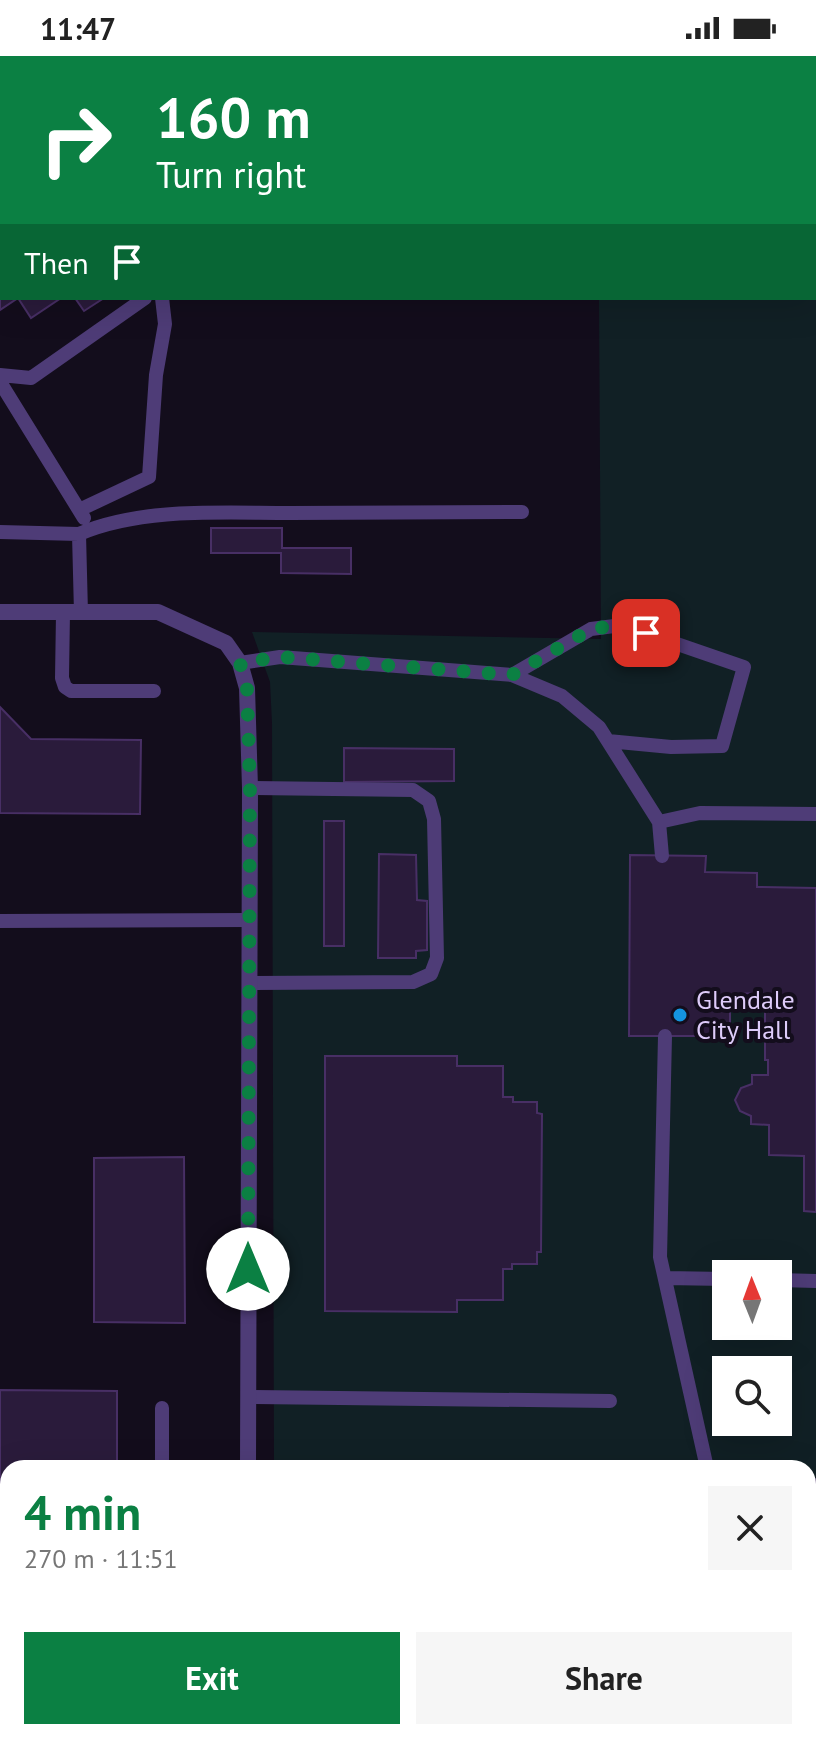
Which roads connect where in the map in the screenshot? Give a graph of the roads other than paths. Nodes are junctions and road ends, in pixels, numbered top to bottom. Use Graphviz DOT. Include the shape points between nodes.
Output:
graph roads {
  1 [pos="142,300"];
  2 [pos="162,300"];
  3 [pos="0,375"];
  4 [pos="0,382"];
  5 [pos="79,510"];
  6 [pos="522,512"];
  7 [pos="0,532"];
  8 [pos="85,532"];
  9 [pos="0,612"];
  10 [pos="63,613"];
  11 [pos="81,613"];
  12 [pos="240,663"];
  13 [pos="512,675"];
  14 [pos="154,691"];
  15 [pos="608,741"];
  16 [pos="250,788"];
  17 [pos="816,814"];
  18 [pos="659,822"];
  19 [pos="662,856"];
  20 [pos="249,920"];
  21 [pos="0,921"];
  22 [pos="249,983"];
  23 [pos="665,1036"];
  24 [pos="665,1278"];
  25 [pos="712,1279"];
  26 [pos="792,1280"];
  27 [pos="816,1281"];
  28 [pos="248,1397"];
  29 [pos="610,1401"];
  30 [pos="162,1408"];
  31 [pos="162,1460"];
  32 [pos="248,1460"];
  33 [pos="705,1460"];
  1 -- 3 [label="lane" via="31,378"];
  2 -- 5 [label="lane" via="165,324 149,477"];
  4 -- 5 [label="lane"];
  5 -- 8 [label="lane"];
  6 -- 8 [label="lane" via="142,516"];
  7 -- 8 [label="lane"];
  8 -- 11 [label="lane"];
  9 -- 10 [label="street"];
  10 -- 11 [label="street"];
  10 -- 14 [label="lane" via="65,687"];
  11 -- 12 [label="street" via="158,612 226,643"];
  12 -- 13 [label="lane" via="280,657"];
  12 -- 16 [label="street" via="247,688"];
  13 -- 15 [label="lane" via="562,696"];
  13 -- 15 [label="lane" via="591,629 622,625 744,667 722,746"];
  15 -- 18 [label="lane"];
  16 -- 20 [label="street"];
  16 -- 22 [label="lane" via="413,790 429,801 434,819 437,958 431,974 413,982"];
  17 -- 18 [label="lane" via="700,813"];
  18 -- 19 [label="lane"];
  20 -- 21 [label="lane"];
  20 -- 22 [label="street"];
  22 -- 28 [label="street"];
  23 -- 24 [label="lane" via="660,1257"];
  24 -- 25 [label="lane"];
  24 -- 33 [label="lane"];
  26 -- 27 [label="lane"];
  28 -- 29 [label="lane"];
  28 -- 32 [label="street"];
  30 -- 31 [label="lane"];
}
